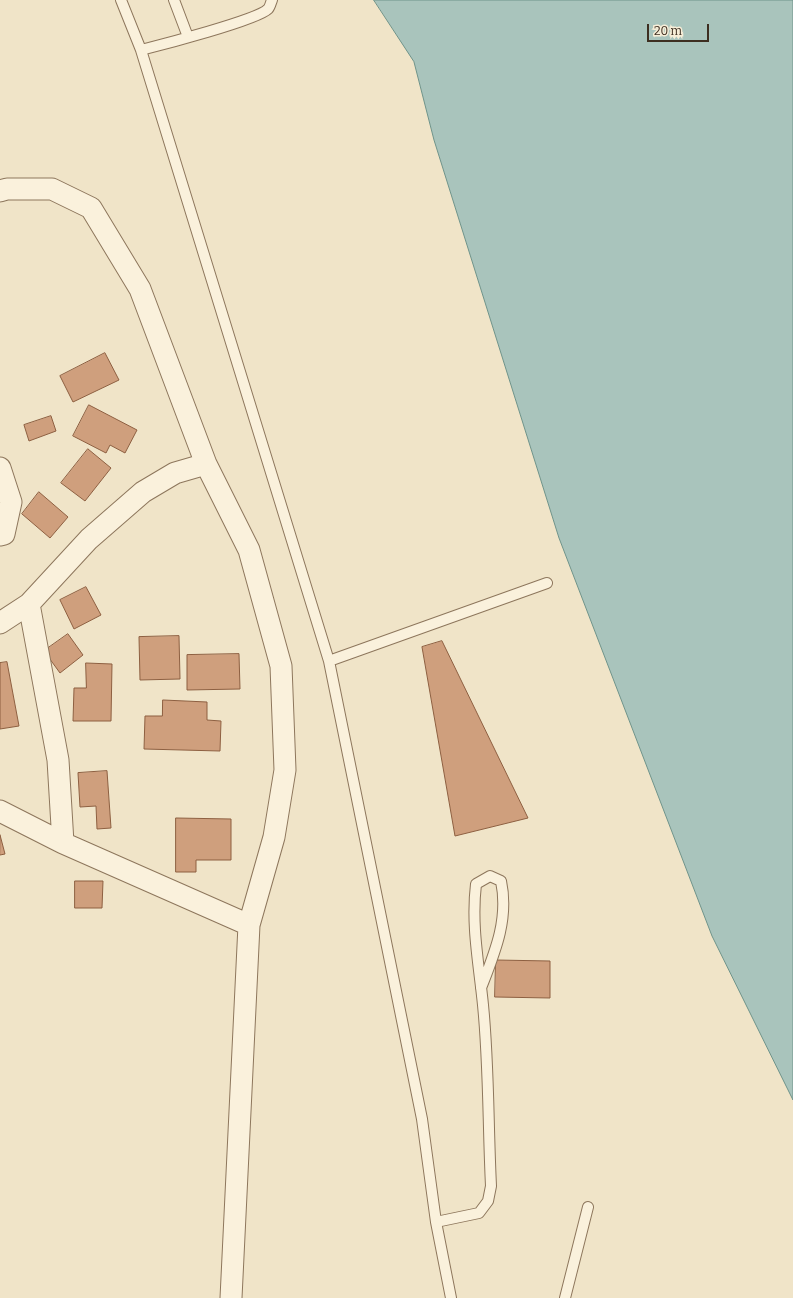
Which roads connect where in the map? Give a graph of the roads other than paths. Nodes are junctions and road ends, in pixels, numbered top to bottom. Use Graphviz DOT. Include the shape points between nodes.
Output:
graph roads {
  1 [pos="121,0"];
  2 [pos="174,0"];
  3 [pos="272,0"];
  4 [pos="188,36"];
  5 [pos="141,50"];
  6 [pos="0,191"];
  7 [pos="206,464"];
  8 [pos="0,468"];
  9 [pos="0,535"];
  10 [pos="547,583"];
  11 [pos="29,604"];
  12 [pos="0,624"];
  13 [pos="329,661"];
  14 [pos="0,811"];
  15 [pos="63,843"];
  16 [pos="249,925"];
  17 [pos="481,988"];
  18 [pos="588,1207"];
  19 [pos="436,1222"];
  20 [pos="231,1298"];
  21 [pos="450,1298"];
  22 [pos="565,1298"];
  1 -- 5 [label="lane"];
  2 -- 4 [label="lane"];
  3 -- 4 [label="lane" via="268,8 254,17"];
  4 -- 5 [label="lane"];
  5 -- 13 [label="lane"];
  6 -- 7 [label="street" via="52,190 91,208 140,289"];
  7 -- 11 [label="street" via="175,473 143,492 89,539"];
  7 -- 16 [label="street" via="249,550 281,666 285,770 274,837"];
  8 -- 9 [label="street" via="11,502 4,534"];
  10 -- 13 [label="lane"];
  11 -- 12 [label="street"];
  11 -- 15 [label="street" via="58,760"];
  13 -- 19 [label="lane" via="422,1119"];
  14 -- 15 [label="street"];
  15 -- 16 [label="street"];
  16 -- 20 [label="street"];
  17 -- 17 [label="lane" via="473,910 476,884 490,876 501,880 504,897 499,943"];
  17 -- 19 [label="lane" via="491,1186 488,1201 479,1213"];
  18 -- 22 [label="lane"];
  19 -- 21 [label="lane"];
}
